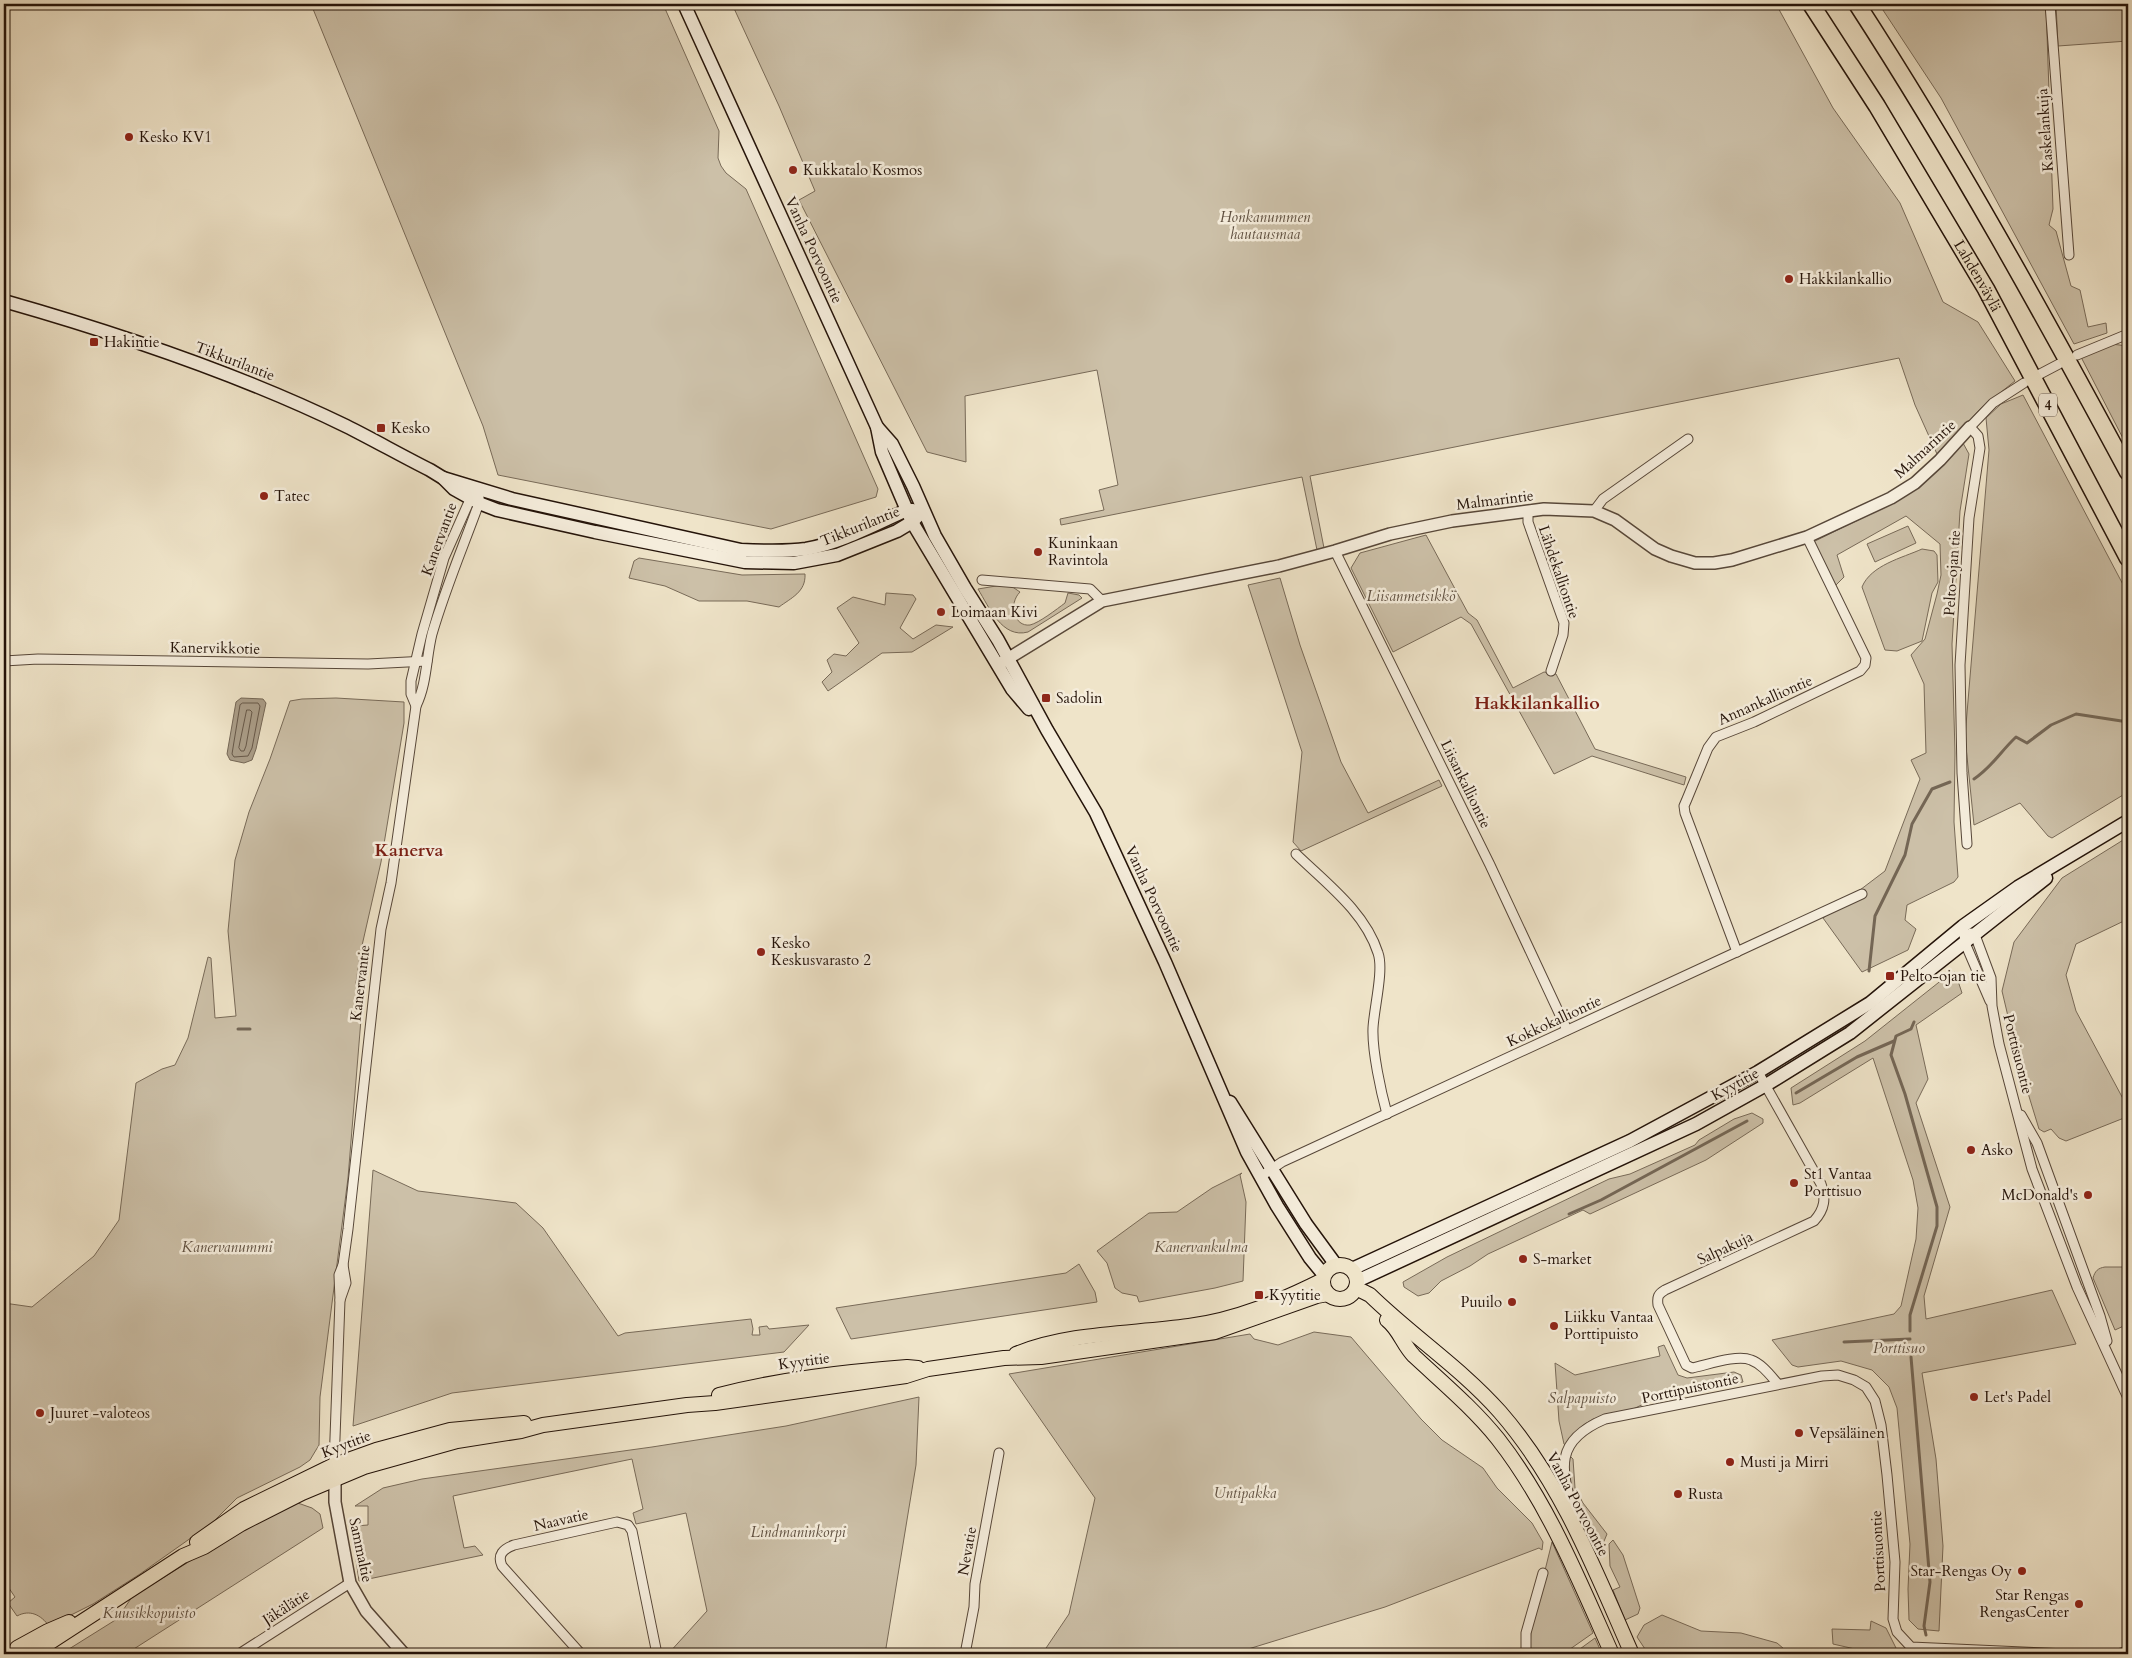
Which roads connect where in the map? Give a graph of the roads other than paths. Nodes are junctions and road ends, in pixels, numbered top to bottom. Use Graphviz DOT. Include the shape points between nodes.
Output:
graph roads {
  1 [pos="684,4"];
  2 [pos="1811,4"];
  3 [pos="1857,4"];
  4 [pos="2050,4"];
  5 [pos="2069,255"];
  6 [pos="4,301"];
  7 [pos="2128,334"];
  8 [pos="2077,355"];
  9 [pos="2059,364"];
  10 [pos="2040,374"];
  11 [pos="2024,383"];
  12 [pos="1970,427"];
  13 [pos="877,428"];
  14 [pos="1688,439"];
  15 [pos="2128,472"];
  16 [pos="476,496"];
  17 [pos="907,510"];
  18 [pos="923,511"];
  19 [pos="1528,511"];
  20 [pos="1594,511"];
  21 [pos="912,522"];
  22 [pos="1807,537"];
  23 [pos="1335,551"];
  24 [pos="2128,558"];
  25 [pos="982,580"];
  26 [pos="1102,601"];
  27 [pos="4,661"];
  28 [pos="415,661"];
  29 [pos="427,661"];
  30 [pos="1003,662"];
  31 [pos="1551,670"];
  32 [pos="416,706"];
  33 [pos="2128,821"];
  34 [pos="1967,844"];
  35 [pos="2086,845"];
  36 [pos="1296,854"];
  37 [pos="1862,894"];
  38 [pos="1963,926"];
  39 [pos="1970,939"];
  40 [pos="1737,952"];
  41 [pos="1567,1030"];
  42 [pos="1758,1072"];
  43 [pos="1766,1085"];
  44 [pos="1220,1088"];
  45 [pos="2017,1109"];
  46 [pos="1388,1114"];
  47 [pos="1271,1170"];
  48 [pos="1260,1177"];
  49 [pos="1336,1265"];
  50 [pos="1324,1277"];
  51 [pos="1354,1283"];
  52 [pos="1328,1294"];
  53 [pos="1004,1358"];
  54 [pos="2111,1360"];
  55 [pos="1778,1384"];
  56 [pos="2128,1398"];
  57 [pos="999,1453"];
  58 [pos="335,1472"];
  59 [pos="1583,1544"];
  60 [pos="1543,1572"];
  61 [pos="350,1583"];
  62 [pos="95,1611"];
  63 [pos="17,1648"];
  64 [pos="2128,1651"];
  65 [pos="32,1654"];
  66 [pos="238,1654"];
  67 [pos="404,1654"];
  68 [pos="580,1654"];
  69 [pos="657,1654"];
  70 [pos="965,1654"];
  71 [pos="1526,1654"];
  72 [pos="1612,1654"];
  73 [pos="1632,1654"];
  74 [pos="2068,1654"];
  75 [pos="2118,1654"];
  1 -- 13 [label="main road, Vanha Porvoontie"];
  2 -- 24 [label="highway, Lahdenväylä / 4" via="1878,106 1986,289"];
  3 -- 15 [label="highway" via="1910,84"];
  4 -- 5 [label="street, Kaskelankuja"];
  6 -- 16 [label="main road, Tikkurilantie" via="136,342 230,376 346,426 443,478 454,489"];
  7 -- 8 [label="street"];
  9 -- 10 [label="street"];
  11 -- 12 [label="street" via="1993,403"];
  12 -- 22 [label="street, Malmarintie" via="1914,483 1877,505"];
  12 -- 34 [label="street, Pelto-ojan tie" via="1978,436 1980,448 1970,518 1960,665"];
  13 -- 17 [label="main road, Vanha Porvoontie" via="882,452"];
  13 -- 18 [label="main road, Vanha Porvoontie" via="892,444"];
  14 -- 20 [label="street" via="1603,499"];
  16 -- 17 [label="main road, Tikkurilantie" via="512,499 732,548 759,551 792,551 831,543"];
  16 -- 21 [label="main road, Tikkurilantie" via="510,513 726,559 770,564 794,564 837,555"];
  16 -- 28 [label="street, Kanervantie" via="444,558"];
  16 -- 29 [label="street, Kanervantie" via="445,591"];
  17 -- 18 [label="main road, Tikkurilantie"];
  17 -- 21 [label="main road, Vanha Porvoontie"];
  18 -- 21 [label="main road, Tikkurilantie"];
  18 -- 30 [label="main road, Vanha Porvoontie" via="998,640"];
  19 -- 20 [label="street, Malmarintie" via="1566,508"];
  19 -- 23 [label="street, Malmarintie" via="1426,525"];
  19 -- 31 [label="street, Lähdekalliontie" via="1528,522 1564,623"];
  20 -- 22 [label="street, Malmarintie" via="1615,520 1661,552 1695,563 1714,564 1732,560"];
  21 -- 30 [label="main road, Vanha Porvoontie"];
  22 -- 40 [label="street, Annankalliontie" via="1866,658 1865,665 1860,671 1716,737 1708,748 1684,806"];
  23 -- 26 [label="street, Malmarintie"];
  23 -- 41 [label="street, Liisankalliontie" via="1490,865"];
  25 -- 26 [label="street" via="1090,589"];
  26 -- 30 [label="street, Malmarintie"];
  27 -- 28 [label="street, Kanervikkotie" via="354,664"];
  28 -- 29 [label="street, Kanervikkotie"];
  28 -- 32 [label="street, Kanervantie" via="411,694"];
  29 -- 32 [label="street, Kanervantie"];
  30 -- 44 [label="main road, Vanha Porvoontie" via="1096,814"];
  32 -- 58 [label="street, Kanervantie" via="391,883 378,950 343,1265 346,1283 340,1300"];
  33 -- 35 [label="main road, Kyytitie"];
  35 -- 38 [label="main road, Kyytitie"];
  35 -- 39 [label="main road, Kyytitie"];
  36 -- 46 [label="street" via="1352,908 1379,955 1373,1029"];
  37 -- 40 [label="street, Kokkokalliontie"];
  38 -- 39 [label="street, Porttisuontie"];
  38 -- 42 [label="main road, Kyytitie" via="1870,1003"];
  39 -- 43 [label="main road, Kyytitie" via="1850,1032"];
  39 -- 45 [label="street, Porttisuontie" via="1991,978 1992,1006"];
  40 -- 41 [label="street, Kokkokalliontie"];
  41 -- 46 [label="street, Kokkokalliontie"];
  42 -- 43 [label="street, Salpakuja"];
  42 -- 51 [label="main road, Kyytitie"];
  43 -- 51 [label="main road, Kyytitie" via="1696,1124"];
  43 -- 55 [label="street, Salpakuja" via="1821,1184 1824,1201 1821,1212 1814,1221 1659,1293 1657,1298 1686,1365 1692,1368 1738,1358 1750,1359"];
  44 -- 47 [label="main road, Vanha Porvoontie"];
  44 -- 48 [label="main road, Vanha Porvoontie" via="1233,1125"];
  45 -- 54 [label="street, Porttisuontie" via="2045,1207"];
  45 -- 54 [label="street, Porttisuontie" via="2042,1155 2100,1316"];
  46 -- 47 [label="street, Kokkokalliontie"];
  47 -- 48 [label="street, Kokkokalliontie"];
  47 -- 49 [label="main road, Vanha Porvoontie"];
  48 -- 50 [label="main road, Vanha Porvoontie"];
  49 -- 50 [label="main road"];
  49 -- 51 [label="main road" via="1343,1265"];
  50 -- 52 [label="main road"];
  50 -- 53 [label="main road, Kyytitie" via="1264,1306 1215,1322 1067,1340"];
  51 -- 52 [label="main road" via="1341,1299"];
  51 -- 59 [label="main road, Vanha Porvoontie" via="1469,1380 1499,1411 1534,1456"];
  51 -- 72 [label="main road" via="1394,1325 1412,1354 1475,1412 1519,1469 1542,1504"];
  52 -- 53 [label="main road, Kyytitie" via="1215,1332 1042,1357"];
  53 -- 58 [label="main road, Kyytitie" via="928,1369 906,1376 715,1403 542,1424 521,1422 450,1430 408,1440"];
  54 -- 56 [label="street, Porttisuontie"];
  55 -- 59 [label="street, Porttipuistontie" via="1605,1419 1583,1430 1568,1449 1563,1464"];
  55 -- 74 [label="street, Porttisuontie" via="1838,1375 1854,1380 1871,1392 1881,1425 1887,1475 1895,1562 1893,1619 1904,1641 1911,1647"];
  57 -- 70 [label="street, Nevatie"];
  58 -- 61 [label="street, Sammaltie" via="335,1502"];
  58 -- 62 [label="main road, Kyytitie" via="244,1509 199,1540 183,1556"];
  59 -- 73 [label="main road, Vanha Porvoontie"];
  60 -- 71 [label="street" via="1526,1633"];
  61 -- 66 [label="street, Jäkälätie"];
  61 -- 67 [label="street, Sammaltie" via="366,1611"];
  62 -- 63 [label="main road, Kyytitie"];
  62 -- 65 [label="main road, Kyytitie"];
  64 -- 75 [label="street"];
  68 -- 69 [label="street, Naavatie" via="502,1566 501,1555 503,1550 514,1545 617,1522 628,1525 632,1532"];
}
